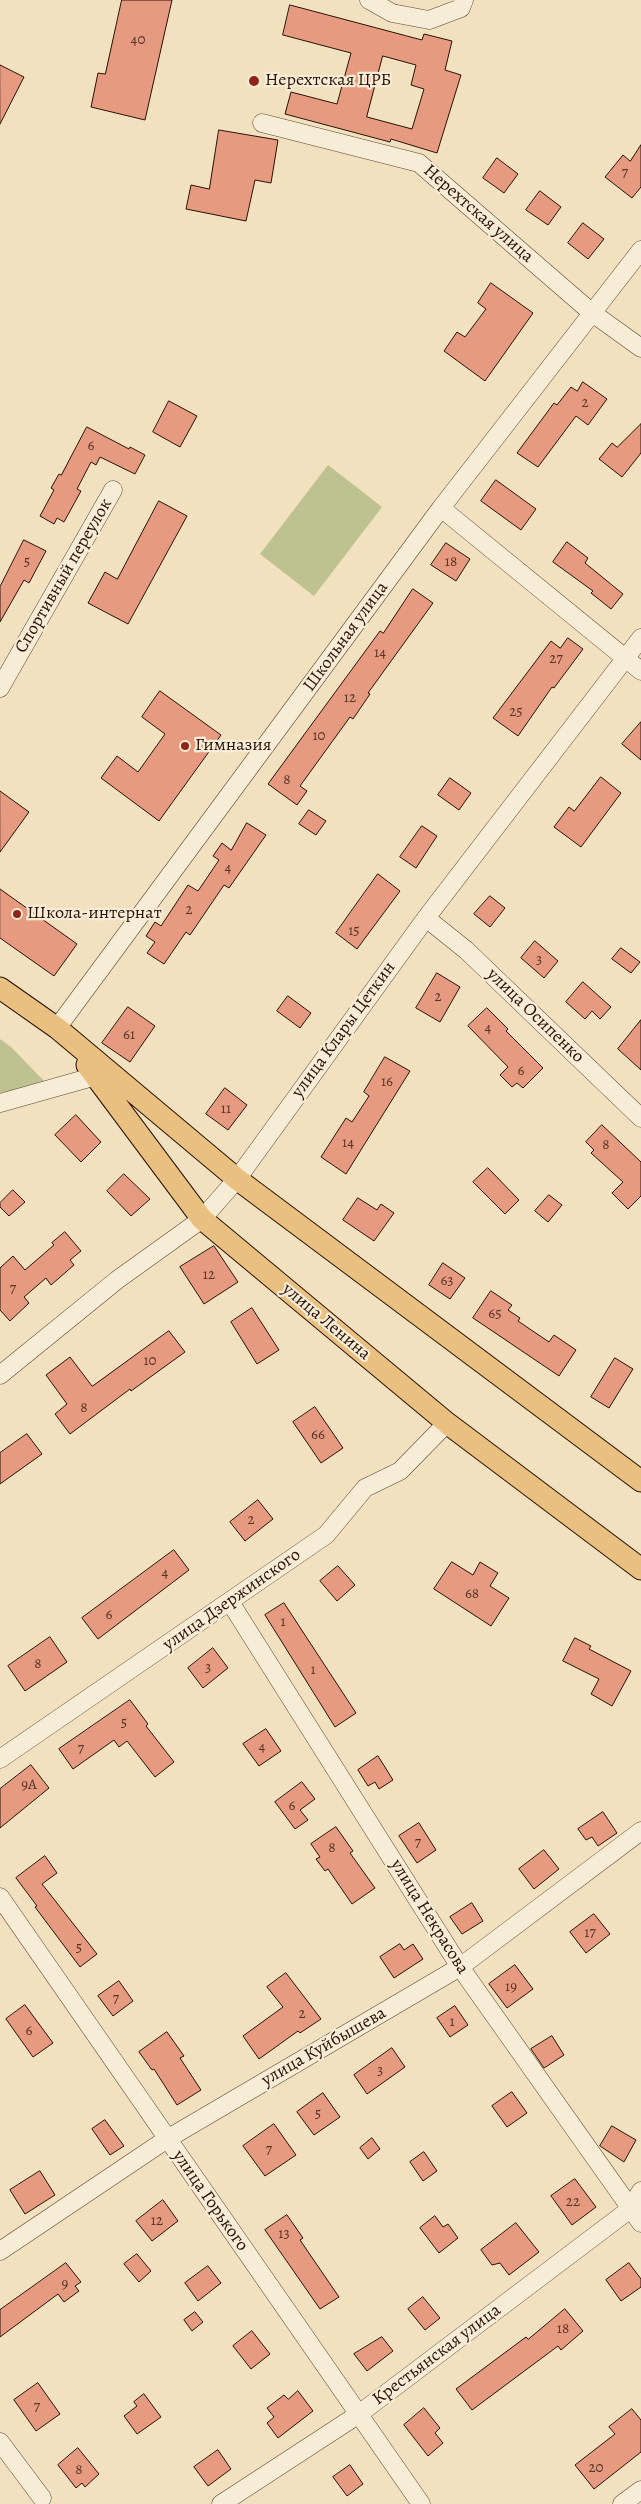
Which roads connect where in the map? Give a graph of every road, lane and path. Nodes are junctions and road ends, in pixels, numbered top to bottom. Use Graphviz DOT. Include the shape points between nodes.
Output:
graph roads {
  1 [pos="369,0"];
  2 [pos="464,0"];
  3 [pos="262,123"];
  4 [pos="641,250"];
  5 [pos="591,312"];
  6 [pos="641,348"];
  7 [pos="113,490"];
  8 [pos="441,508"];
  9 [pos="641,638"];
  10 [pos="626,656"];
  11 [pos="641,671"];
  12 [pos="0,688"];
  13 [pos="426,918"];
  14 [pos="0,988"];
  15 [pos="57,1028"];
  16 [pos="96,1076"];
  17 [pos="0,1104"];
  18 [pos="641,1118"];
  19 [pos="236,1179"];
  20 [pos="202,1219"];
  21 [pos="0,1375"];
  22 [pos="447,1423"];
  23 [pos="641,1481"];
  24 [pos="641,1569"];
  25 [pos="230,1602"];
  26 [pos="0,1759"];
  27 [pos="641,1831"];
  28 [pos="0,1897"];
  29 [pos="460,1967"];
  30 [pos="167,2139"];
  31 [pos="641,2191"];
  32 [pos="629,2210"];
  33 [pos="641,2223"];
  34 [pos="0,2251"];
  35 [pos="359,2414"];
  36 [pos="0,2442"];
  37 [pos="641,2490"];
  38 [pos="42,2498"];
  39 [pos="221,2504"];
  40 [pos="421,2504"];
  41 [pos="622,2504"];
  1 -- 2 [label="street" via="392,12 429,20 461,8"];
  3 -- 5 [label="street, Нерехтская улица" via="419,163"];
  4 -- 5 [label="street, Школьная улица"];
  5 -- 6 [label="street, Нерехтская улица"];
  5 -- 8 [label="street, Школьная улица"];
  7 -- 12 [label="street, Спортивный переулок"];
  8 -- 10 [label="street"];
  8 -- 15 [label="street, Школьная улица"];
  9 -- 10 [label="street, улица Клары Цеткин"];
  10 -- 11 [label="street"];
  10 -- 13 [label="street, улица Клары Цеткин"];
  13 -- 18 [label="street, улица Осипенко" via="466,950"];
  13 -- 19 [label="street, улица Клары Цеткин"];
  14 -- 15 [label="main road, улица Ленина"];
  15 -- 16 [label="main road, улица Ленина"];
  15 -- 19 [label="main road, улица Ленина"];
  16 -- 17 [label="street"];
  16 -- 20 [label="main road, улица Ленина"];
  19 -- 20 [label="street, улица Клары Цеткин"];
  19 -- 23 [label="main road, улица Ленина"];
  20 -- 21 [label="street, улица Клары Цеткин" via="117,1280"];
  20 -- 22 [label="main road, улица Ленина"];
  22 -- 24 [label="main road, улица Ленина"];
  22 -- 25 [label="street, улица Дзержинского" via="400,1471 365,1488 326,1535"];
  25 -- 26 [label="street, улица Дзержинского"];
  25 -- 29 [label="street, улица Некрасова"];
  27 -- 29 [label="street, улица Куйбышева"];
  28 -- 30 [label="street, улица Горького"];
  29 -- 30 [label="street, улица Куйбышева"];
  29 -- 32 [label="street, улица Некрасова"];
  30 -- 34 [label="street, улица Куйбышева"];
  30 -- 35 [label="street, улица Горького"];
  31 -- 32 [label="street, Крестьянская улица"];
  32 -- 33 [label="street, улица Некрасова"];
  32 -- 35 [label="street, Крестьянская улица"];
  35 -- 39 [label="street, Крестьянская улица"];
  35 -- 40 [label="street, улица Горького"];
  36 -- 38 [label="street"];
  37 -- 41 [label="street"];
}
